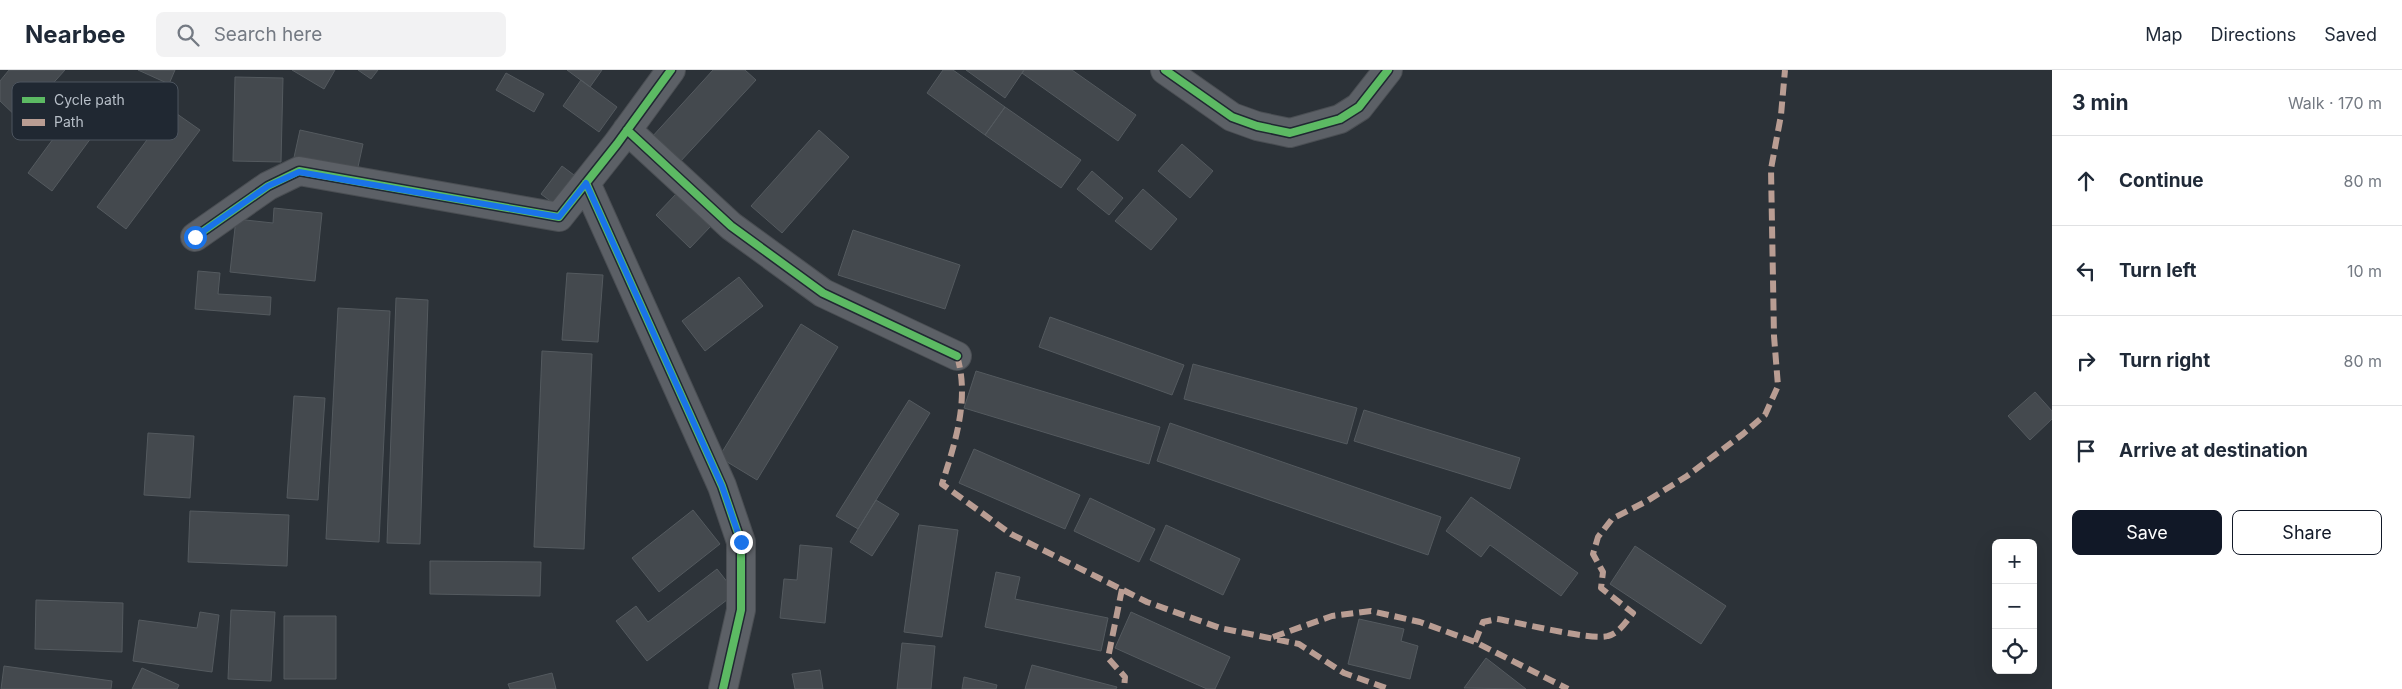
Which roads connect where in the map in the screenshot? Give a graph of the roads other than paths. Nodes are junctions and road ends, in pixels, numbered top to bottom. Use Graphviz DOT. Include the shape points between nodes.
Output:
graph roads {
  1 [pos="671,70"];
  2 [pos="1165,70"];
  3 [pos="1388,70"];
  4 [pos="627,130"];
  5 [pos="586,183"];
  6 [pos="195,237"];
  7 [pos="957,356"];
  8 [pos="723,689"];
  1 -- 4 [label="street"];
  2 -- 3 [label="street" via="1232,117 1290,134 1340,119 1359,107"];
  4 -- 5 [label="street"];
  4 -- 7 [label="street" via="731,226 822,293"];
  5 -- 6 [label="street" via="559,217 299,172 268,186"];
  5 -- 8 [label="street" via="722,486 741,542 741,610"];
}
